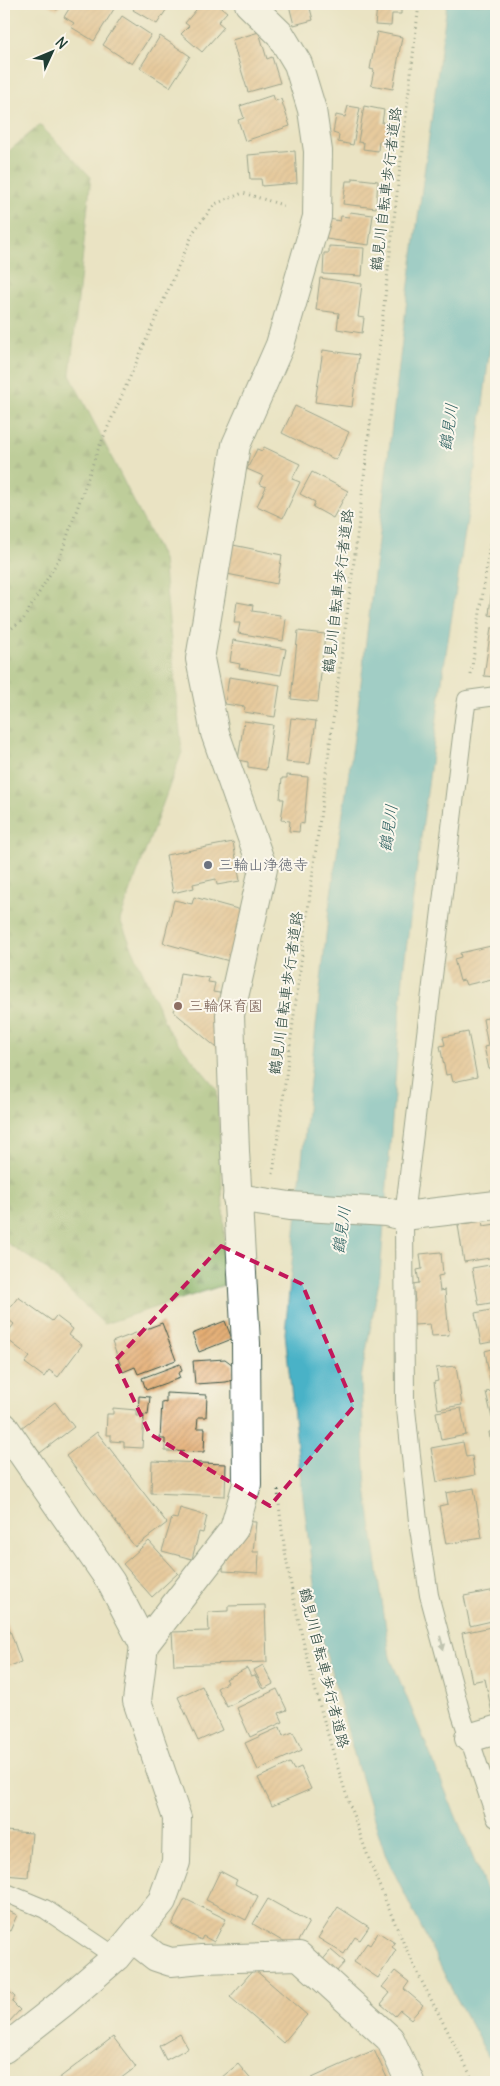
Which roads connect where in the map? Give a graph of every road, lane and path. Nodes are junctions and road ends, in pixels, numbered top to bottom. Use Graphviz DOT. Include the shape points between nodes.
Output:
graph roads {
  1 [pos="249,4"];
  2 [pos="419,4"];
  3 [pos="317,217"];
  4 [pos="496,504"];
  5 [pos="4,634"];
  6 [pos="471,677"];
  7 [pos="496,696"];
  8 [pos="272,1180"];
  9 [pos="237,1198"];
  10 [pos="496,1205"];
  11 [pos="395,1214"];
  12 [pos="4,1427"];
  13 [pos="278,1481"];
  14 [pos="144,1645"];
  15 [pos="496,1730"];
  16 [pos="469,1738"];
  17 [pos="496,1818"];
  18 [pos="4,1892"];
  19 [pos="124,1948"];
  20 [pos="4,2049"];
  21 [pos="410,2082"];
  22 [pos="474,2082"];
  1 -- 3 [label="street" via="280,34 298,64 312,110 318,151"];
  2 -- 8 [label="path, 鶴見川自転車歩行者道路" via="357,537"];
  3 -- 5 [label="path" via="243,193 215,204 194,232 98,452 60,558 23,620"];
  3 -- 9 [label="street" via="280,345 236,445 200,658 215,733 263,869 230,1015"];
  4 -- 6 [label="path"];
  7 -- 11 [label="lane" via="467,700"];
  9 -- 11 [label="street" via="290,1206"];
  9 -- 14 [label="street" via="246,1343 247,1484 234,1528"];
  10 -- 11 [label="street"];
  11 -- 16 [label="lane, one-way" via="404,1400 418,1521 429,1595"];
  12 -- 14 [label="street" via="111,1582"];
  13 -- 22 [label="path, 鶴見川自転車歩行者道路" via="280,1519 299,1625 341,1781 398,1931"];
  14 -- 19 [label="street" via="137,1701 177,1818 176,1862 162,1901"];
  15 -- 16 [label="street"];
  16 -- 17 [label="lane"];
  18 -- 19 [label="lane"];
  19 -- 20 [label="street" via="64,2002"];
  19 -- 21 [label="street" via="170,1962 299,1956 390,2039"];
}
